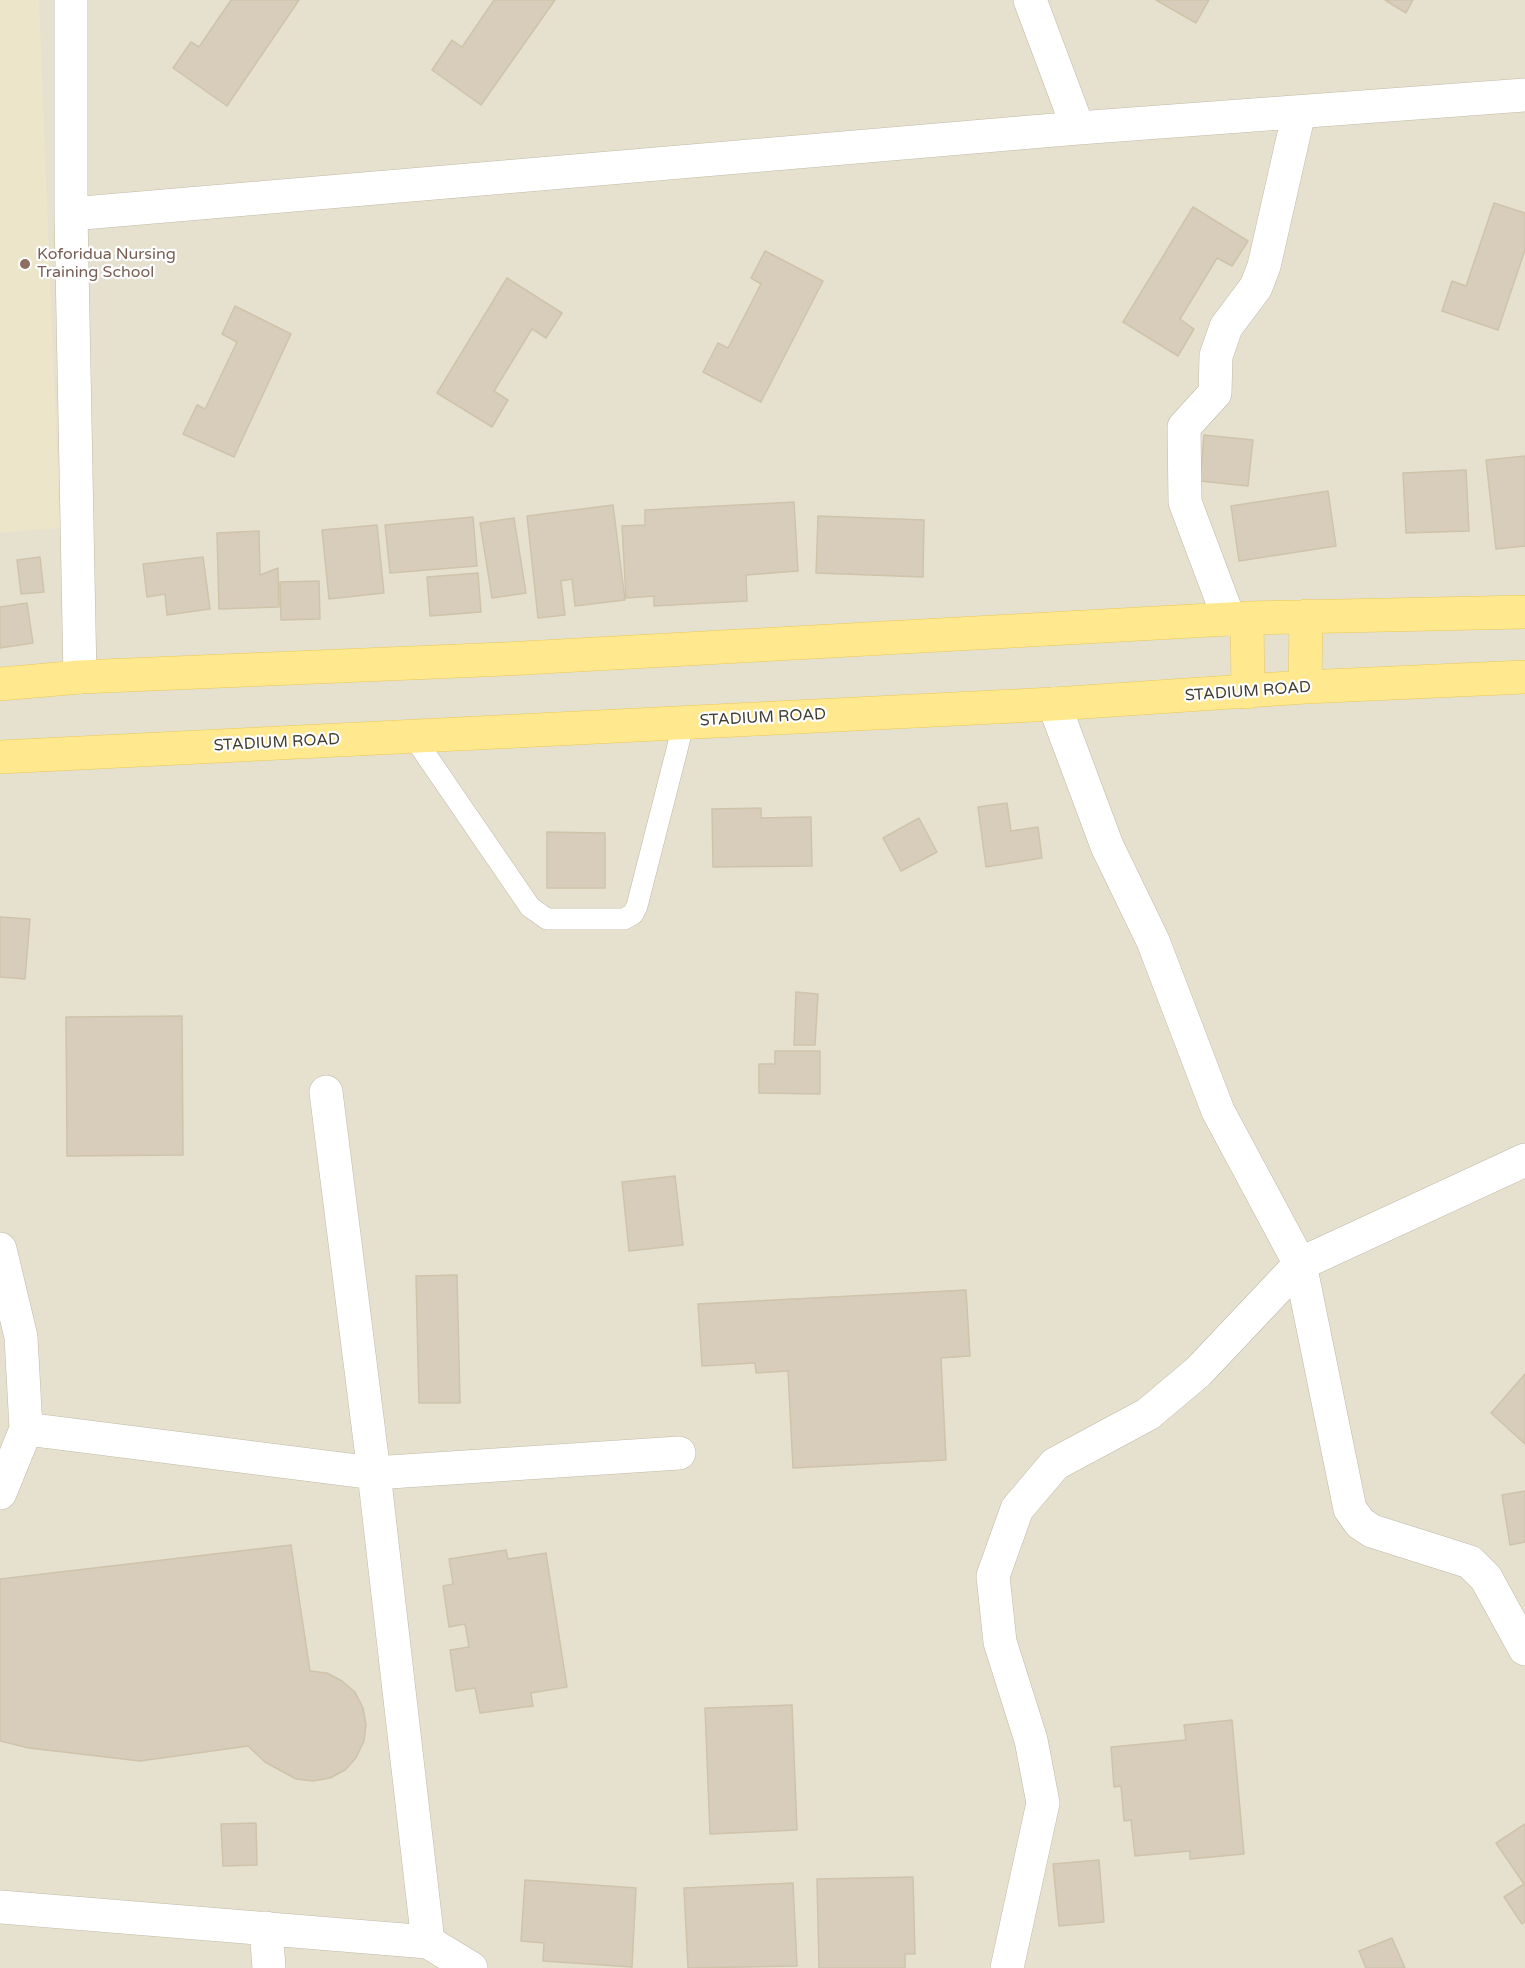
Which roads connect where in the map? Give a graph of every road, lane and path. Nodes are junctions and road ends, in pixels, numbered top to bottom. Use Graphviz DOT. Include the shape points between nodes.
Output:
graph roads {
  1 [pos="71,0"];
  2 [pos="1030,0"];
  3 [pos="1525,95"];
  4 [pos="1299,112"];
  5 [pos="1078,128"];
  6 [pos="71,214"];
  7 [pos="1525,612"];
  8 [pos="1306,616"];
  9 [pos="1238,618"];
  10 [pos="80,677"];
  11 [pos="1525,677"];
  12 [pos="0,684"];
  13 [pos="1305,687"];
  14 [pos="1248,692"];
  15 [pos="1054,704"];
  16 [pos="684,722"];
  17 [pos="413,736"];
  18 [pos="0,757"];
  19 [pos="326,1092"];
  20 [pos="1525,1160"];
  21 [pos="0,1249"];
  22 [pos="1300,1264"];
  23 [pos="26,1429"];
  24 [pos="679,1453"];
  25 [pos="374,1473"];
  26 [pos="0,1493"];
  27 [pos="1525,1649"];
  28 [pos="0,1907"];
  29 [pos="266,1928"];
  30 [pos="428,1942"];
  31 [pos="269,1968"];
  32 [pos="471,1968"];
  33 [pos="1007,1968"];
  1 -- 6 [label="street"];
  2 -- 5 [label="street"];
  3 -- 4 [label="street"];
  4 -- 5 [label="street"];
  4 -- 9 [label="street" via="1257,287 1226,327 1216,356 1215,393 1184,427 1185,502"];
  5 -- 6 [label="street"];
  6 -- 10 [label="street"];
  7 -- 8 [label="main road"];
  8 -- 9 [label="main road"];
  8 -- 13 [label="main road"];
  9 -- 10 [label="main road" via="505,659"];
  9 -- 14 [label="main road"];
  10 -- 12 [label="main road"];
  11 -- 13 [label="main road, STADIUM ROAD"];
  13 -- 14 [label="main road, STADIUM ROAD"];
  14 -- 15 [label="main road, STADIUM ROAD"];
  15 -- 16 [label="main road, STADIUM ROAD"];
  15 -- 22 [label="street" via="1107,846 1153,941 1218,1111"];
  16 -- 17 [label="main road, STADIUM ROAD"];
  16 -- 17 [label="lane" via="637,906 624,919 547,919 530,907"];
  17 -- 18 [label="main road, STADIUM ROAD"];
  19 -- 25 [label="street"];
  20 -- 22 [label="street"];
  21 -- 23 [label="street" via="21,1337"];
  22 -- 27 [label="street" via="1350,1509 1359,1523 1372,1531 1470,1562 1486,1578"];
  22 -- 33 [label="street" via="1198,1372 1148,1414 1055,1464 1017,1509 993,1576 1000,1642 1030,1740 1043,1803"];
  23 -- 25 [label="street"];
  23 -- 26 [label="street"];
  24 -- 25 [label="street"];
  25 -- 30 [label="street"];
  28 -- 29 [label="street"];
  29 -- 30 [label="street"];
  29 -- 31 [label="street"];
  30 -- 32 [label="street"];
}
